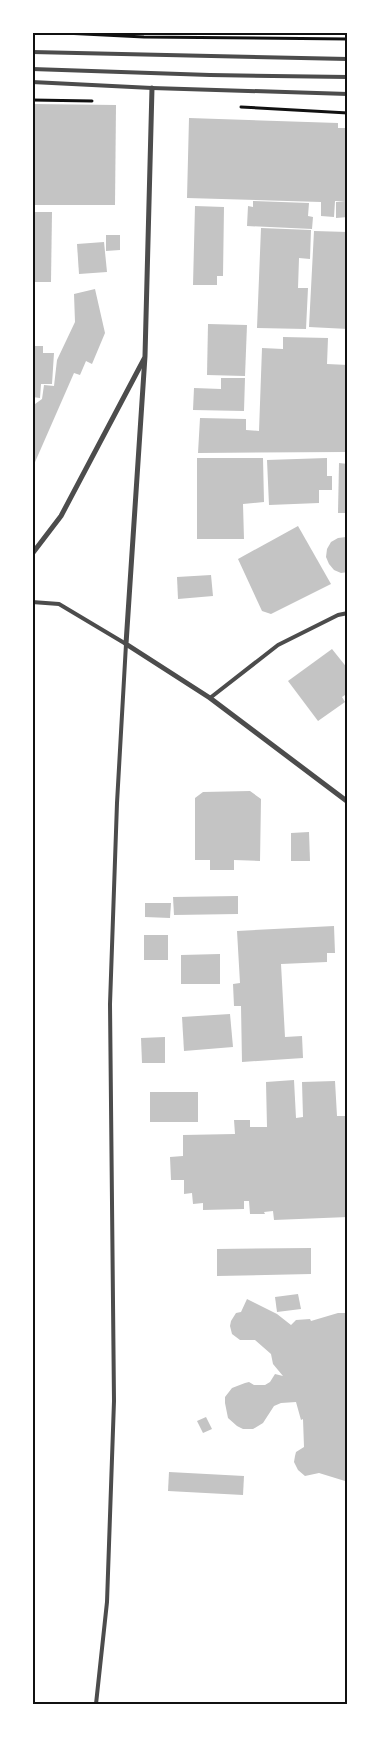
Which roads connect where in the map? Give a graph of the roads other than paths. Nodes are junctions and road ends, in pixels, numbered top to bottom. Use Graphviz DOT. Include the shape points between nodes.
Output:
graph roads {
  1 [pos="32,52"];
  2 [pos="348,59"];
  3 [pos="32,69"];
  4 [pos="348,77"];
  5 [pos="32,82"];
  6 [pos="152,88"];
  7 [pos="348,94"];
  8 [pos="145,356"];
  9 [pos="32,554"];
  10 [pos="32,602"];
  11 [pos="348,613"];
  12 [pos="126,644"];
  13 [pos="210,698"];
  14 [pos="348,802"];
  15 [pos="96,1704"];
  1 -- 2 [label="lane"];
  3 -- 4 [label="lane"];
  5 -- 6 [label="lane"];
  6 -- 7 [label="lane"];
  6 -- 8 [label="street"];
  8 -- 9 [label="street" via="61,516"];
  8 -- 12 [label="street"];
  10 -- 12 [label="lane" via="59,604"];
  11 -- 13 [label="lane" via="278,645"];
  12 -- 13 [label="street"];
  12 -- 15 [label="lane" via="110,1004 114,1401 107,1602"];
  13 -- 14 [label="street"];
}
